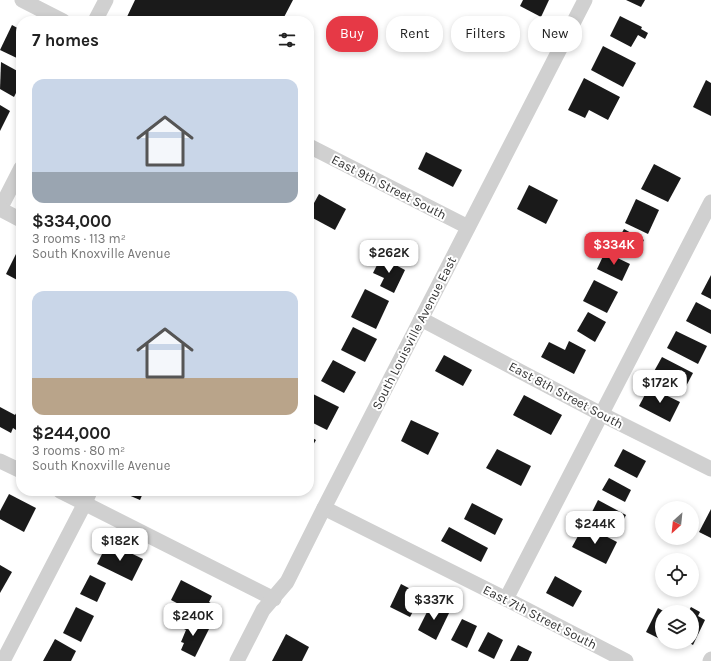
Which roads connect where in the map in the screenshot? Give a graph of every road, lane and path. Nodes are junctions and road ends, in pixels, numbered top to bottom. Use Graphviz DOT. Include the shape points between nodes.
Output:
graph roads {
  1 [pos="22,0"];
  2 [pos="106,0"];
  3 [pos="585,0"];
  4 [pos="53,16"];
  5 [pos="98,16"];
  6 [pos="314,149"];
  7 [pos="16,178"];
  8 [pos="711,202"];
  9 [pos="0,209"];
  10 [pos="16,217"];
  11 [pos="468,227"];
  12 [pos="421,319"];
  13 [pos="601,414"];
  14 [pos="0,461"];
  15 [pos="16,469"];
  16 [pos="711,469"];
  17 [pos="87,497"];
  18 [pos="324,508"];
  19 [pos="274,598"];
  20 [pos="506,599"];
  21 [pos="3,661"];
  22 [pos="237,661"];
  23 [pos="626,661"];
  1 -- 4 [label="street"];
  2 -- 5 [label="street"];
  3 -- 11 [label="street, South Louisville Avenue East"];
  6 -- 11 [label="street, East 9th Street South"];
  7 -- 9 [label="street"];
  8 -- 13 [label="street"];
  9 -- 10 [label="street"];
  11 -- 12 [label="street, South Louisville Avenue East"];
  12 -- 13 [label="street, East 8th Street South"];
  12 -- 18 [label="street, South Louisville Avenue East"];
  13 -- 16 [label="street, East 8th Street South"];
  13 -- 20 [label="street"];
  14 -- 15 [label="street"];
  17 -- 19 [label="street"];
  17 -- 21 [label="street"];
  18 -- 19 [label="street, South Louisville Avenue East" via="287,582"];
  18 -- 20 [label="street, East 7th Street South"];
  19 -- 22 [label="street, South Louisville Avenue East" via="263,610"];
  20 -- 23 [label="street, East 7th Street South"];
}
